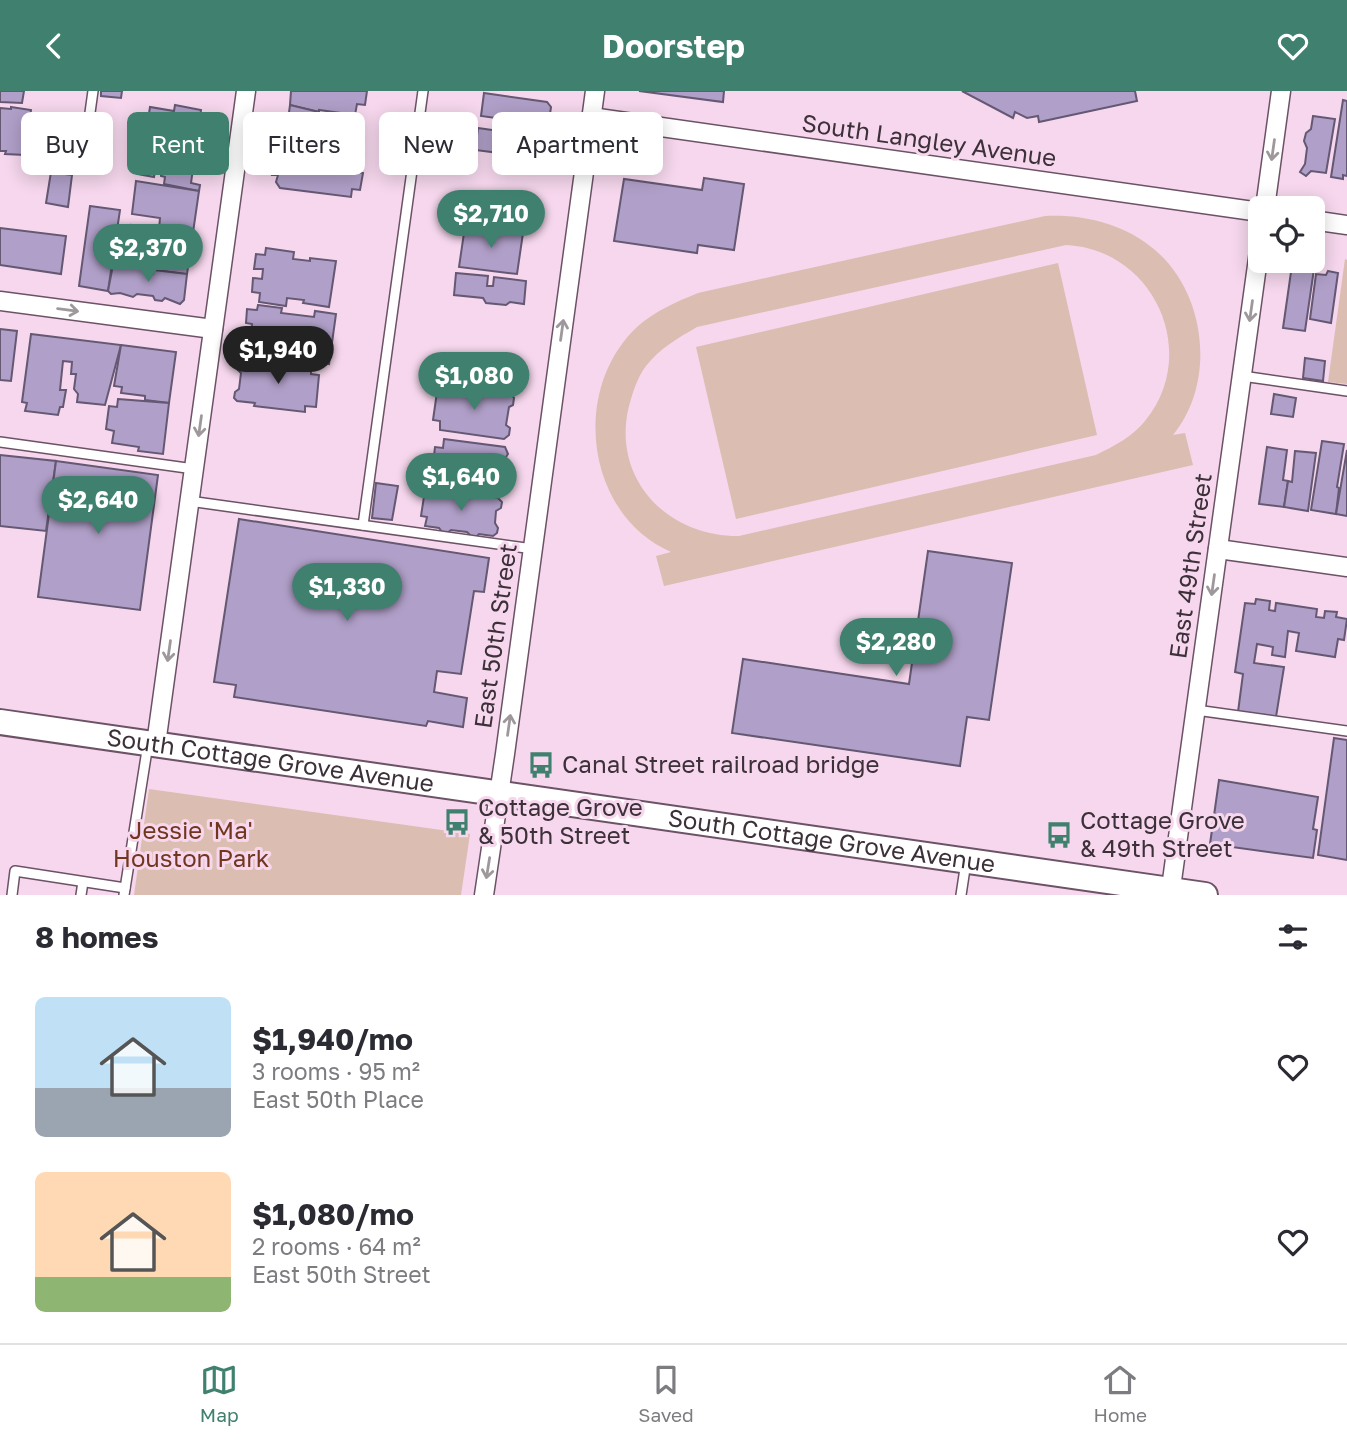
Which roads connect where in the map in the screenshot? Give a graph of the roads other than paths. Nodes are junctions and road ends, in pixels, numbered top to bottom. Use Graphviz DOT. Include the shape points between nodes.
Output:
graph roads {
  1 [pos="93,91"];
  2 [pos="246,91"];
  3 [pos="423,91"];
  4 [pos="595,91"];
  5 [pos="1281,91"];
  6 [pos="90,112"];
  7 [pos="592,112"];
  8 [pos="663,127"];
  9 [pos="583,175"];
  10 [pos="1267,196"];
  11 [pos="1248,210"];
  12 [pos="1325,222"];
  13 [pos="1347,225"];
  14 [pos="1256,273"];
  15 [pos="0,301"];
  16 [pos="213,329"];
  17 [pos="1242,376"];
  18 [pos="1347,391"];
  19 [pos="0,442"];
  20 [pos="194,469"];
  21 [pos="189,501"];
  22 [pos="363,525"];
  23 [pos="533,549"];
  24 [pos="1218,549"];
  25 [pos="1347,567"];
  26 [pos="1196,711"];
  27 [pos="0,722"];
  28 [pos="1347,731"];
  29 [pos="152,743"];
  30 [pos="500,793"];
  31 [pos="966,860"];
  32 [pos="83,881"];
  33 [pos="125,891"];
  34 [pos="1170,892"];
  35 [pos="12,895"];
  36 [pos="81,895"];
  37 [pos="484,895"];
  38 [pos="961,895"];
  39 [pos="1205,895"];
  1 -- 6 [label="lane"];
  2 -- 16 [label="street"];
  3 -- 22 [label="lane"];
  4 -- 7 [label="street, East 50th Street"];
  5 -- 10 [label="street, one-way"];
  8 -- 11 [label="street, South Langley Avenue"];
  23 -- 9 [label="street, East 50th Street, one-way"];
  12 -- 13 [label="street"];
  14 -- 17 [label="street, East 49th Street, one-way"];
  15 -- 16 [label="street, one-way"];
  16 -- 20 [label="street, one-way"];
  17 -- 18 [label="lane"];
  17 -- 24 [label="street, East 49th Street"];
  19 -- 20 [label="lane"];
  20 -- 21 [label="street"];
  21 -- 22 [label="lane"];
  21 -- 29 [label="street, one-way"];
  22 -- 23 [label="lane"];
  30 -- 23 [label="street, East 50th Street, one-way"];
  24 -- 25 [label="street"];
  24 -- 26 [label="street, East 49th Street, one-way"];
  26 -- 28 [label="lane"];
  26 -- 34 [label="street, East 49th Street"];
  27 -- 29 [label="main road, South Cottage Grove Avenue"];
  29 -- 30 [label="main road, South Cottage Grove Avenue"];
  29 -- 33 [label="lane"];
  30 -- 31 [label="main road, South Cottage Grove Avenue"];
  30 -- 37 [label="street, East 50th Street, one-way"];
  31 -- 34 [label="main road, South Cottage Grove Avenue"];
  31 -- 38 [label="lane"];
  32 -- 33 [label="lane"];
  32 -- 35 [label="lane" via="15,871"];
  32 -- 36 [label="lane"];
  34 -- 39 [label="main road, South Cottage Grove Avenue"];
}
